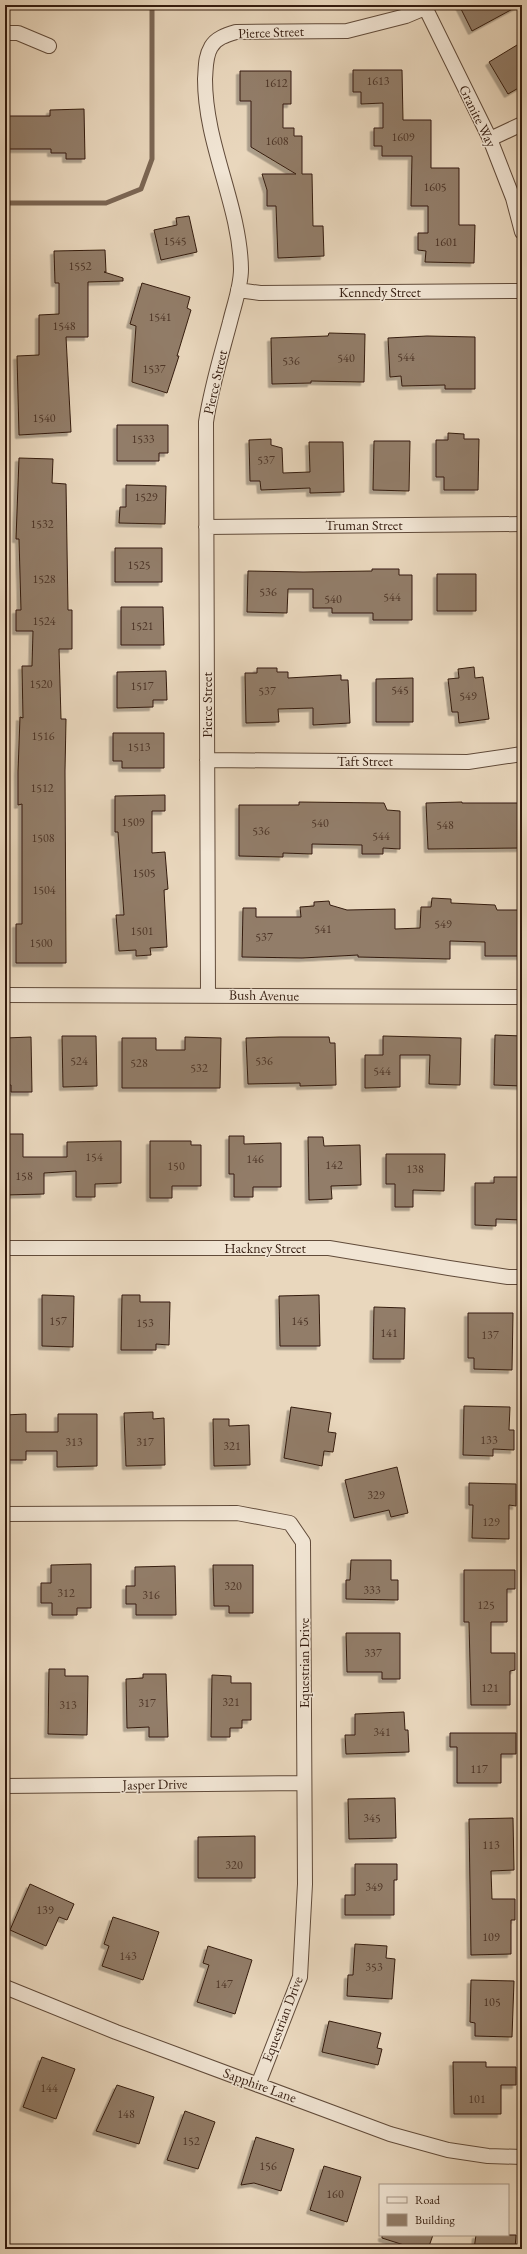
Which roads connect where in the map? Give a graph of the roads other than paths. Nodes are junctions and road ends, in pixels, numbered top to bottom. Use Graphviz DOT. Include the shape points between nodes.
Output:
graph roads {
  1 [pos="424,6"];
  2 [pos="5,33"];
  3 [pos="49,46"];
  4 [pos="522,124"];
  5 [pos="490,139"];
  6 [pos="522,232"];
  7 [pos="238,290"];
  8 [pos="522,291"];
  9 [pos="522,524"];
  10 [pos="206,527"];
  11 [pos="522,754"];
  12 [pos="207,760"];
  13 [pos="208,994"];
  14 [pos="5,995"];
  15 [pos="522,997"];
  16 [pos="5,1248"];
  17 [pos="522,1277"];
  18 [pos="5,1514"];
  19 [pos="304,1783"];
  20 [pos="5,1786"];
  21 [pos="5,1986"];
  22 [pos="258,2085"];
  23 [pos="522,2157"];
  1 -- 5 [label="street, Granite Way"];
  1 -- 7 [label="street, Pierce Street" via="406,16 347,31 236,32 221,37 211,45 206,58 205,91 209,122 240,245 241,270"];
  2 -- 3 [label="street" via="18,33"];
  4 -- 5 [label="street"];
  5 -- 6 [label="street, Granite Way" via="513,198"];
  7 -- 8 [label="street, Kennedy Street" via="260,293"];
  7 -- 10 [label="street, Pierce Street" via="211,392 206,422"];
  9 -- 10 [label="street, Truman Street"];
  10 -- 12 [label="street, Pierce Street"];
  11 -- 12 [label="street, Taft Street" via="468,762"];
  12 -- 13 [label="street, Pierce Street"];
  13 -- 14 [label="street, Bush Avenue"];
  13 -- 15 [label="street, Bush Avenue"];
  16 -- 17 [label="street, Hackney Street" via="329,1248 456,1270"];
  18 -- 19 [label="street, Equestrian Drive" via="237,1513 290,1523 303,1542"];
  19 -- 20 [label="street, Jasper Drive"];
  19 -- 22 [label="street, Equestrian Drive" via="305,1884 300,1977"];
  21 -- 22 [label="street, Sapphire Lane" via="116,2032"];
  22 -- 23 [label="street, Sapphire Lane" via="390,2134 448,2150 488,2156"];
}
